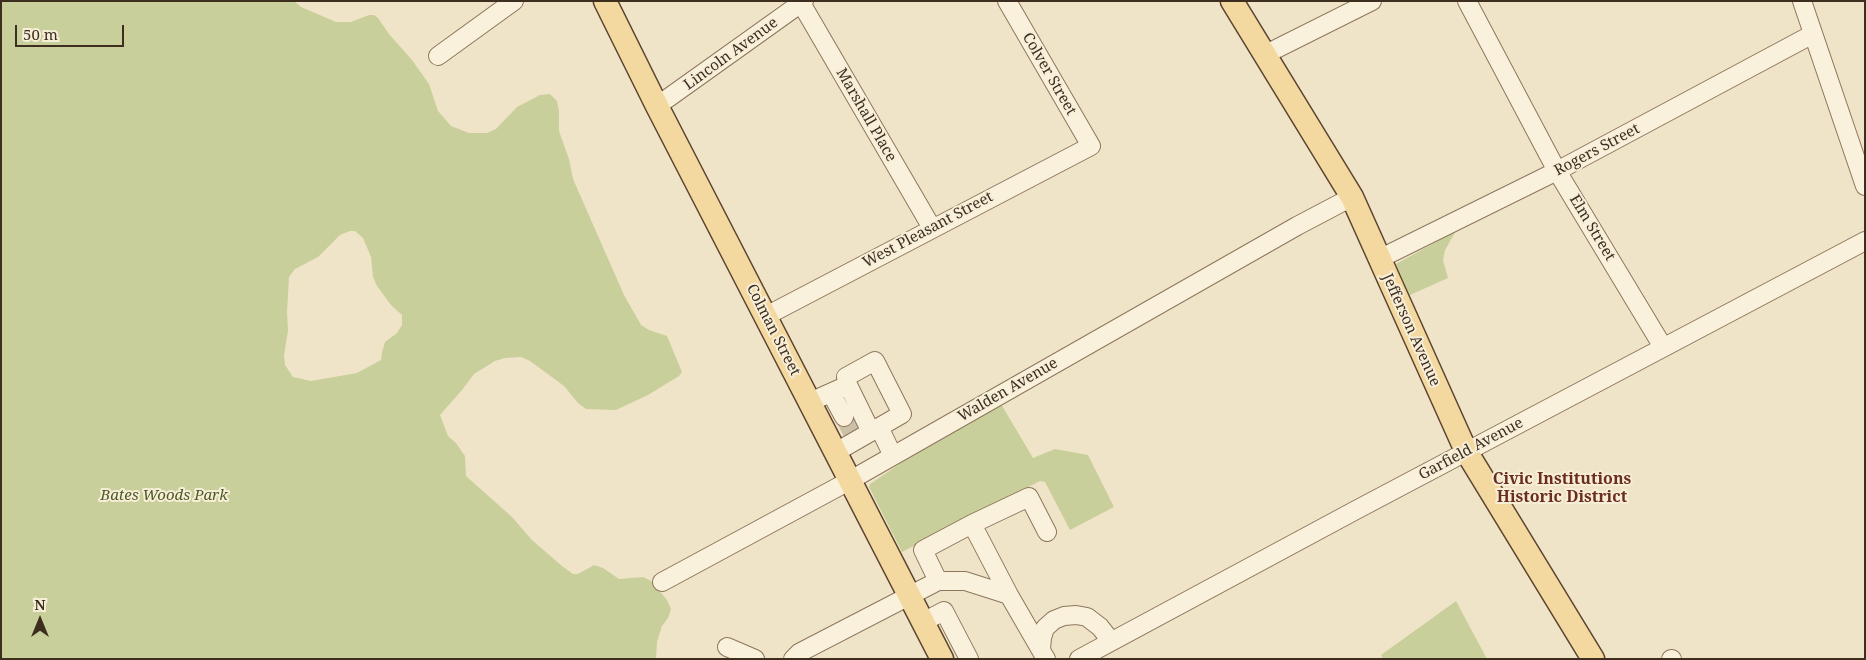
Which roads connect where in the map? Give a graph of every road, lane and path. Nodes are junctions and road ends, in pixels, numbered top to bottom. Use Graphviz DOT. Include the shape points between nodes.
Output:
graph roads {
  1 [pos="514,1"];
  2 [pos="605,1"];
  3 [pos="1007,1"];
  4 [pos="1232,1"];
  5 [pos="1372,1"];
  6 [pos="1467,1"];
  7 [pos="1802,1"];
  8 [pos="802,2"];
  9 [pos="1813,34"];
  10 [pos="1264,55"];
  11 [pos="438,56"];
  12 [pos="657,106"];
  13 [pos="1091,146"];
  14 [pos="1557,171"];
  15 [pos="1865,186"];
  16 [pos="1352,197"];
  17 [pos="932,228"];
  18 [pos="1865,241"];
  19 [pos="1379,259"];
  20 [pos="766,316"];
  21 [pos="1663,347"];
  22 [pos="848,385"];
  23 [pos="832,392"];
  24 [pos="810,402"];
  25 [pos="844,417"];
  26 [pos="875,429"];
  27 [pos="836,452"];
  28 [pos="1466,452"];
  29 [pos="893,456"];
  30 [pos="849,481"];
  31 [pos="972,524"];
  32 [pos="1047,532"];
  33 [pos="938,580"];
  34 [pos="662,582"];
  35 [pos="1009,595"];
  36 [pos="909,596"];
  37 [pos="923,622"];
  38 [pos="1111,641"];
  39 [pos="727,647"];
  40 [pos="1043,654"];
  41 [pos="755,659"];
  42 [pos="793,659"];
  43 [pos="942,659"];
  44 [pos="969,659"];
  45 [pos="1078,659"];
  46 [pos="1592,659"];
  1 -- 11 [label="street"];
  2 -- 12 [label="main road, Colman Street"];
  3 -- 13 [label="street, Colver Street"];
  4 -- 10 [label="main road, Jefferson Avenue"];
  5 -- 10 [label="street"];
  6 -- 14 [label="street, Elm Street"];
  7 -- 9 [label="street"];
  8 -- 12 [label="street, Lincoln Avenue"];
  8 -- 17 [label="street, Marshall Place"];
  9 -- 14 [label="street, Rogers Street"];
  9 -- 15 [label="street"];
  10 -- 16 [label="main road, Jefferson Avenue"];
  12 -- 20 [label="main road, Colman Street"];
  13 -- 17 [label="street, West Pleasant Street"];
  14 -- 19 [label="street, Rogers Street"];
  14 -- 21 [label="street, Elm Street"];
  16 -- 19 [label="main road, Jefferson Avenue"];
  16 -- 29 [label="street, Walden Avenue"];
  17 -- 20 [label="street, West Pleasant Street"];
  18 -- 21 [label="street, Garfield Avenue"];
  19 -- 28 [label="main road, Jefferson Avenue"];
  20 -- 24 [label="main road, Colman Street"];
  21 -- 28 [label="street, Garfield Avenue"];
  22 -- 23 [label="street"];
  22 -- 26 [label="street"];
  22 -- 26 [label="street" via="846,376 875,361 902,414"];
  23 -- 24 [label="street"];
  23 -- 25 [label="street"];
  24 -- 27 [label="main road, Colman Street"];
  26 -- 27 [label="street" via="854,438"];
  26 -- 29 [label="street"];
  27 -- 30 [label="main road, Colman Street"];
  28 -- 38 [label="street, Garfield Avenue"];
  28 -- 46 [label="main road, Jefferson Avenue"];
  29 -- 30 [label="street, Walden Avenue"];
  30 -- 34 [label="street, Walden Avenue"];
  30 -- 36 [label="main road, Colman Street"];
  31 -- 32 [label="street" via="1028,497"];
  31 -- 33 [label="street" via="923,550"];
  31 -- 35 [label="street"];
  33 -- 35 [label="street" via="964,581"];
  33 -- 36 [label="street"];
  35 -- 40 [label="street"];
  36 -- 37 [label="main road, Colman Street"];
  36 -- 42 [label="street"];
  37 -- 43 [label="main road, Colman Street"];
  37 -- 44 [label="street" via="944,611"];
  38 -- 40 [label="street" via="1087,617 1064,616 1045,628"];
  38 -- 45 [label="street, Garfield Avenue"];
  39 -- 41 [label="street"];
}
